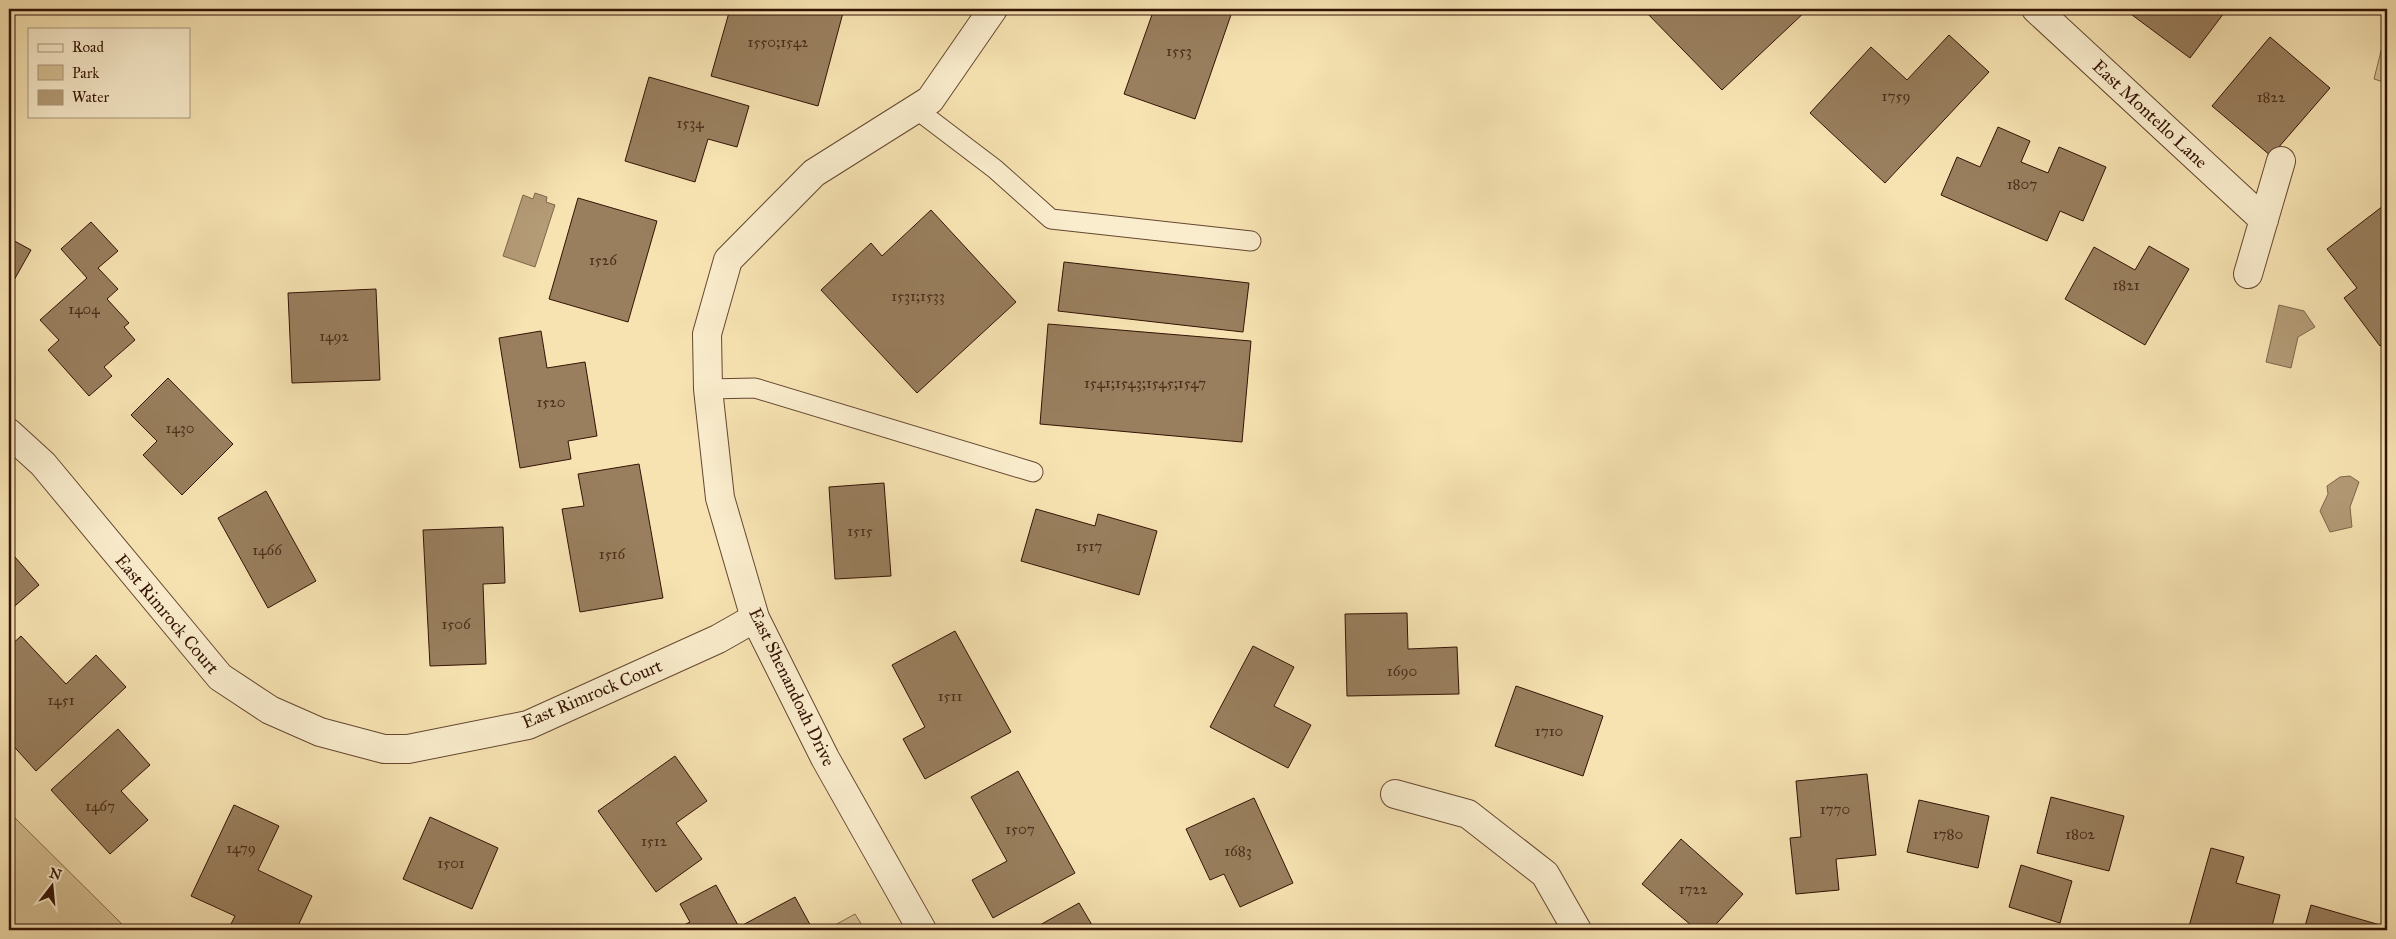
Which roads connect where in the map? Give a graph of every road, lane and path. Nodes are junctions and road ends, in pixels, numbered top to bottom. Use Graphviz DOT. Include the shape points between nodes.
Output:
graph roads {
  1 [pos="993,9"];
  2 [pos="2036,9"];
  3 [pos="916,109"];
  4 [pos="2281,161"];
  5 [pos="2264,220"];
  6 [pos="1251,241"];
  7 [pos="2248,274"];
  8 [pos="708,389"];
  9 [pos="9,433"];
  10 [pos="1033,472"];
  11 [pos="755,618"];
  12 [pos="1395,794"];
  13 [pos="922,930"];
  14 [pos="1577,930"];
  1 -- 3 [label="street, East Shenandoah Drive" via="930,100"];
  2 -- 5 [label="street, East Montello Lane"];
  3 -- 6 [label="lane" via="996,169 1051,219"];
  3 -- 8 [label="street, East Shenandoah Drive" via="814,172 728,260 707,334"];
  4 -- 5 [label="street"];
  5 -- 7 [label="street"];
  8 -- 10 [label="lane" via="755,388"];
  8 -- 11 [label="street, East Shenandoah Drive" via="720,498"];
  9 -- 11 [label="street, East Rimrock Court" via="43,464 220,678 270,710 320,732 384,749 408,749 528,725 718,639"];
  11 -- 13 [label="street, East Shenandoah Drive" via="825,758"];
  12 -- 14 [label="street" via="1468,814 1545,874"];
}
